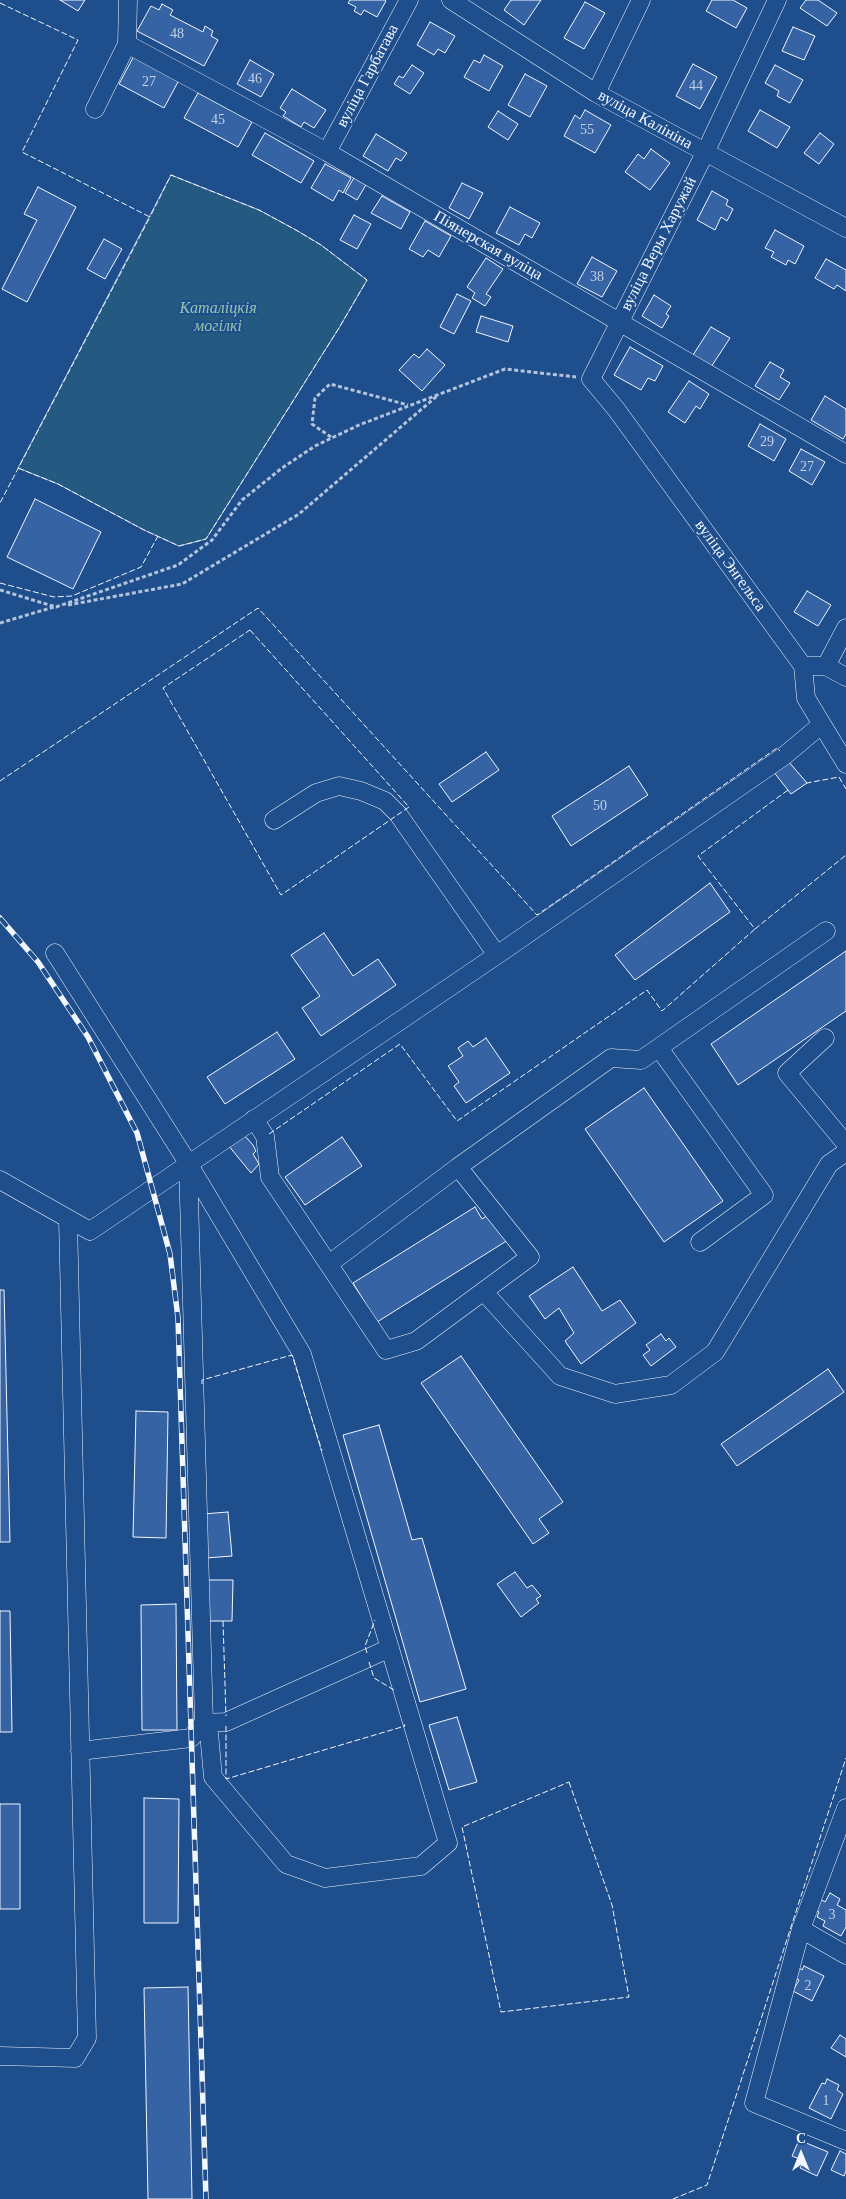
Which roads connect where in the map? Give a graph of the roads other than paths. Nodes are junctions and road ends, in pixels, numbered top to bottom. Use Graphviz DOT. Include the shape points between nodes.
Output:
graph roads {
  1 [pos="128,0"];
  2 [pos="409,0"];
  3 [pos="451,0"];
  4 [pos="642,0"];
  5 [pos="777,0"];
  6 [pos="127,44"];
  7 [pos="596,93"];
  8 [pos="95,110"];
  9 [pos="327,152"];
  10 [pos="705,153"];
  11 [pos="846,228"];
  12 [pos="620,324"];
  13 [pos="591,379"];
  14 [pos="846,454"];
  15 [pos="846,628"];
  16 [pos="803,666"];
  17 [pos="826,666"];
  18 [pos="846,677"];
  19 [pos="821,725"];
  20 [pos="846,764"];
  21 [pos="274,820"];
  22 [pos="826,931"];
  23 [pos="56,953"];
  24 [pos="497,955"];
  25 [pos="825,1038"];
  26 [pos="659,1048"];
  27 [pos="254,1119"];
  28 [pos="846,1144"];
  29 [pos="846,1152"];
  30 [pos="188,1163"];
  31 [pos="458,1167"];
  32 [pos="0,1180"];
  33 [pos="68,1219"];
  34 [pos="700,1242"];
  35 [pos="329,1264"];
  36 [pos="484,1292"];
  37 [pos="390,1648"];
  38 [pos="204,1723"];
  39 [pos="80,1751"];
  40 [pos="846,1808"];
  41 [pos="801,1929"];
  42 [pos="846,1955"];
  43 [pos="0,2056"];
  44 [pos="846,2140"];
  1 -- 6 [label="street"];
  2 -- 9 [label="street, вуліца Гарбатава"];
  3 -- 7 [label="street, вуліца Калініна"];
  4 -- 7 [label="street"];
  5 -- 10 [label="street, вуліца Веры Харужай"];
  6 -- 8 [label="street"];
  6 -- 9 [label="street, Піянерская вуліца"];
  7 -- 10 [label="street, вуліца Калініна"];
  9 -- 12 [label="street, Піянерская вуліца"];
  10 -- 11 [label="street, вуліца Калініна"];
  10 -- 12 [label="street, вуліца Веры Харужай"];
  12 -- 13 [label="street, вуліца Веры Харужай"];
  12 -- 14 [label="street, Піянерская вуліца"];
  13 -- 16 [label="street, вуліца Энгельса"];
  15 -- 17 [label="street"];
  16 -- 17 [label="street"];
  16 -- 19 [label="street" via="806,698"];
  17 -- 18 [label="street"];
  19 -- 20 [label="street"];
  19 -- 24 [label="street" via="784,756"];
  21 -- 24 [label="street" via="316,793 339,786 385,801 398,814"];
  22 -- 26 [label="street"];
  23 -- 30 [label="street"];
  24 -- 27 [label="street"];
  25 -- 28 [label="street" via="787,1073"];
  26 -- 31 [label="street" via="641,1060 611,1058"];
  26 -- 34 [label="street" via="764,1195"];
  27 -- 30 [label="street"];
  27 -- 35 [label="street" via="265,1136 270,1176"];
  29 -- 36 [label="street" via="829,1164 715,1352 671,1385 616,1394 560,1376"];
  30 -- 33 [label="street" via="90,1231"];
  30 -- 37 [label="street" via="302,1354"];
  30 -- 38 [label="street"];
  31 -- 35 [label="street"];
  31 -- 36 [label="street" via="530,1257"];
  32 -- 33 [label="street"];
  33 -- 39 [label="street"];
  35 -- 36 [label="street" via="386,1350 416,1341"];
  37 -- 38 [label="street" via="226,1722"];
  37 -- 38 [label="street" via="448,1843 421,1866 325,1878 286,1864 214,1777 209,1733"];
  38 -- 39 [label="street" via="192,1738"];
  39 -- 43 [label="street" via="87,2038 75,2058"];
  40 -- 41 [label="street"];
  41 -- 42 [label="street"];
  41 -- 44 [label="street" via="754,2103"];
}
